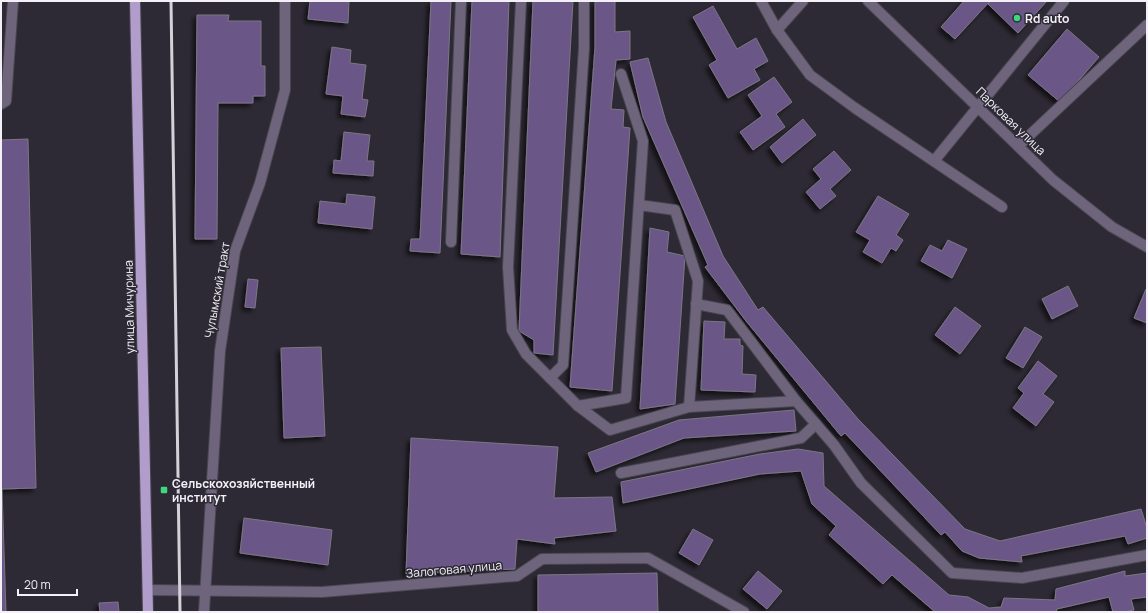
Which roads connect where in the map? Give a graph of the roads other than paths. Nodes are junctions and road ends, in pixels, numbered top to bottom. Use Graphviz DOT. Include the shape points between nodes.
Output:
graph roads {
  1 [pos="13,1"];
  2 [pos="135,1"];
  3 [pos="285,1"];
  4 [pos="461,1"];
  5 [pos="521,1"];
  6 [pos="584,1"];
  7 [pos="761,1"];
  8 [pos="803,1"];
  9 [pos="868,1"];
  10 [pos="1064,1"];
  11 [pos="1147,25"];
  12 [pos="777,30"];
  13 [pos="621,74"];
  14 [pos="1,104"];
  15 [pos="977,107"];
  16 [pos="1018,146"];
  17 [pos="934,161"];
  18 [pos="639,205"];
  19 [pos="1002,207"];
  20 [pos="451,242"];
  21 [pos="1147,247"];
  22 [pos="696,304"];
  23 [pos="550,378"];
  24 [pos="796,401"];
  25 [pos="578,406"];
  26 [pos="689,407"];
  27 [pos="816,424"];
  28 [pos="621,473"];
  29 [pos="1147,555"];
  30 [pos="148,590"];
  31 [pos="205,591"];
  32 [pos="148,612"];
  33 [pos="204,612"];
  34 [pos="744,612"];
  1 -- 14 [label="street" via="6,101"];
  2 -- 30 [label="main road, улица Мичурина"];
  3 -- 31 [label="street, Чулымский тракт" via="285,90 260,183 234,251 220,350"];
  4 -- 20 [label="street"];
  5 -- 23 [label="street" via="508,266 512,330 526,354"];
  6 -- 23 [label="street" via="584,48 563,366"];
  7 -- 12 [label="street"];
  8 -- 12 [label="street"];
  9 -- 15 [label="street, Парковая улица"];
  10 -- 15 [label="street"];
  11 -- 16 [label="street"];
  12 -- 17 [label="street" via="810,75"];
  13 -- 18 [label="street" via="643,141"];
  15 -- 16 [label="street, Парковая улица"];
  15 -- 17 [label="street"];
  16 -- 21 [label="street, Парковая улица" via="1053,180 1112,227"];
  17 -- 19 [label="street"];
  18 -- 22 [label="street" via="675,210 698,281"];
  18 -- 25 [label="street" via="626,398"];
  22 -- 24 [label="street" via="727,310"];
  22 -- 26 [label="street"];
  23 -- 25 [label="street"];
  24 -- 26 [label="street"];
  24 -- 27 [label="street"];
  25 -- 26 [label="street" via="610,430"];
  27 -- 28 [label="street" via="801,438"];
  27 -- 29 [label="street" via="861,483 952,574 1022,578"];
  30 -- 31 [label="street, Залоговая улица"];
  30 -- 32 [label="main road, улица Мичурина"];
  31 -- 33 [label="street, Чулымский тракт"];
  31 -- 34 [label="street, Залоговая улица" via="322,592 385,588 517,576 542,559 648,558"];
}
